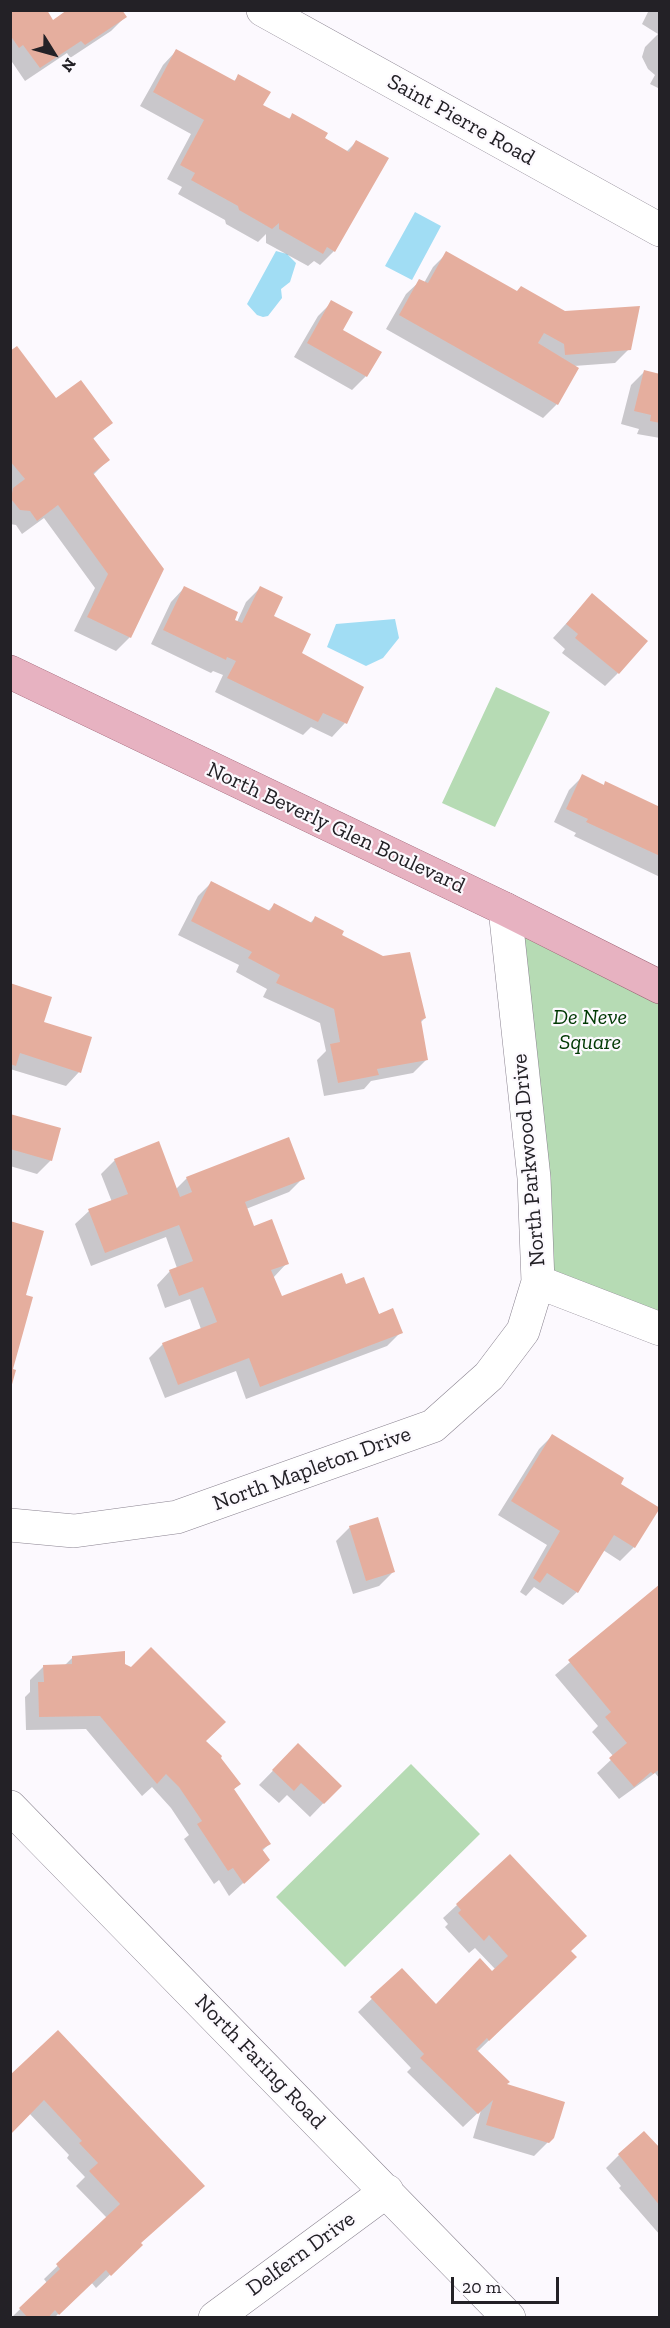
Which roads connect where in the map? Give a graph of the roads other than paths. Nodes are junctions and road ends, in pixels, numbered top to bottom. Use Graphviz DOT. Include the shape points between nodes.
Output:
graph roads {
  1 [pos="263,10"];
  2 [pos="660,230"];
  3 [pos="10,672"];
  4 [pos="505,909"];
  5 [pos="660,987"];
  6 [pos="538,1282"];
  7 [pos="660,1329"];
  8 [pos="10,1525"];
  9 [pos="10,1807"];
  10 [pos="387,2191"];
  11 [pos="215,2318"];
  12 [pos="509,2318"];
  1 -- 2 [label="street, Saint Pierre Road"];
  3 -- 4 [label="main road, North Beverly Glen Boulevard"];
  4 -- 5 [label="main road, North Beverly Glen Boulevard"];
  4 -- 6 [label="street, North Parkwood Drive" via="534,1178"];
  6 -- 7 [label="street, North Parkwood Drive"];
  6 -- 8 [label="street, North Mapleton Drive" via="523,1331 489,1376 433,1426 177,1517 74,1532"];
  9 -- 10 [label="street, North Faring Road"];
  10 -- 11 [label="street, Delfern Drive"];
  10 -- 12 [label="street, North Faring Road"];
}
